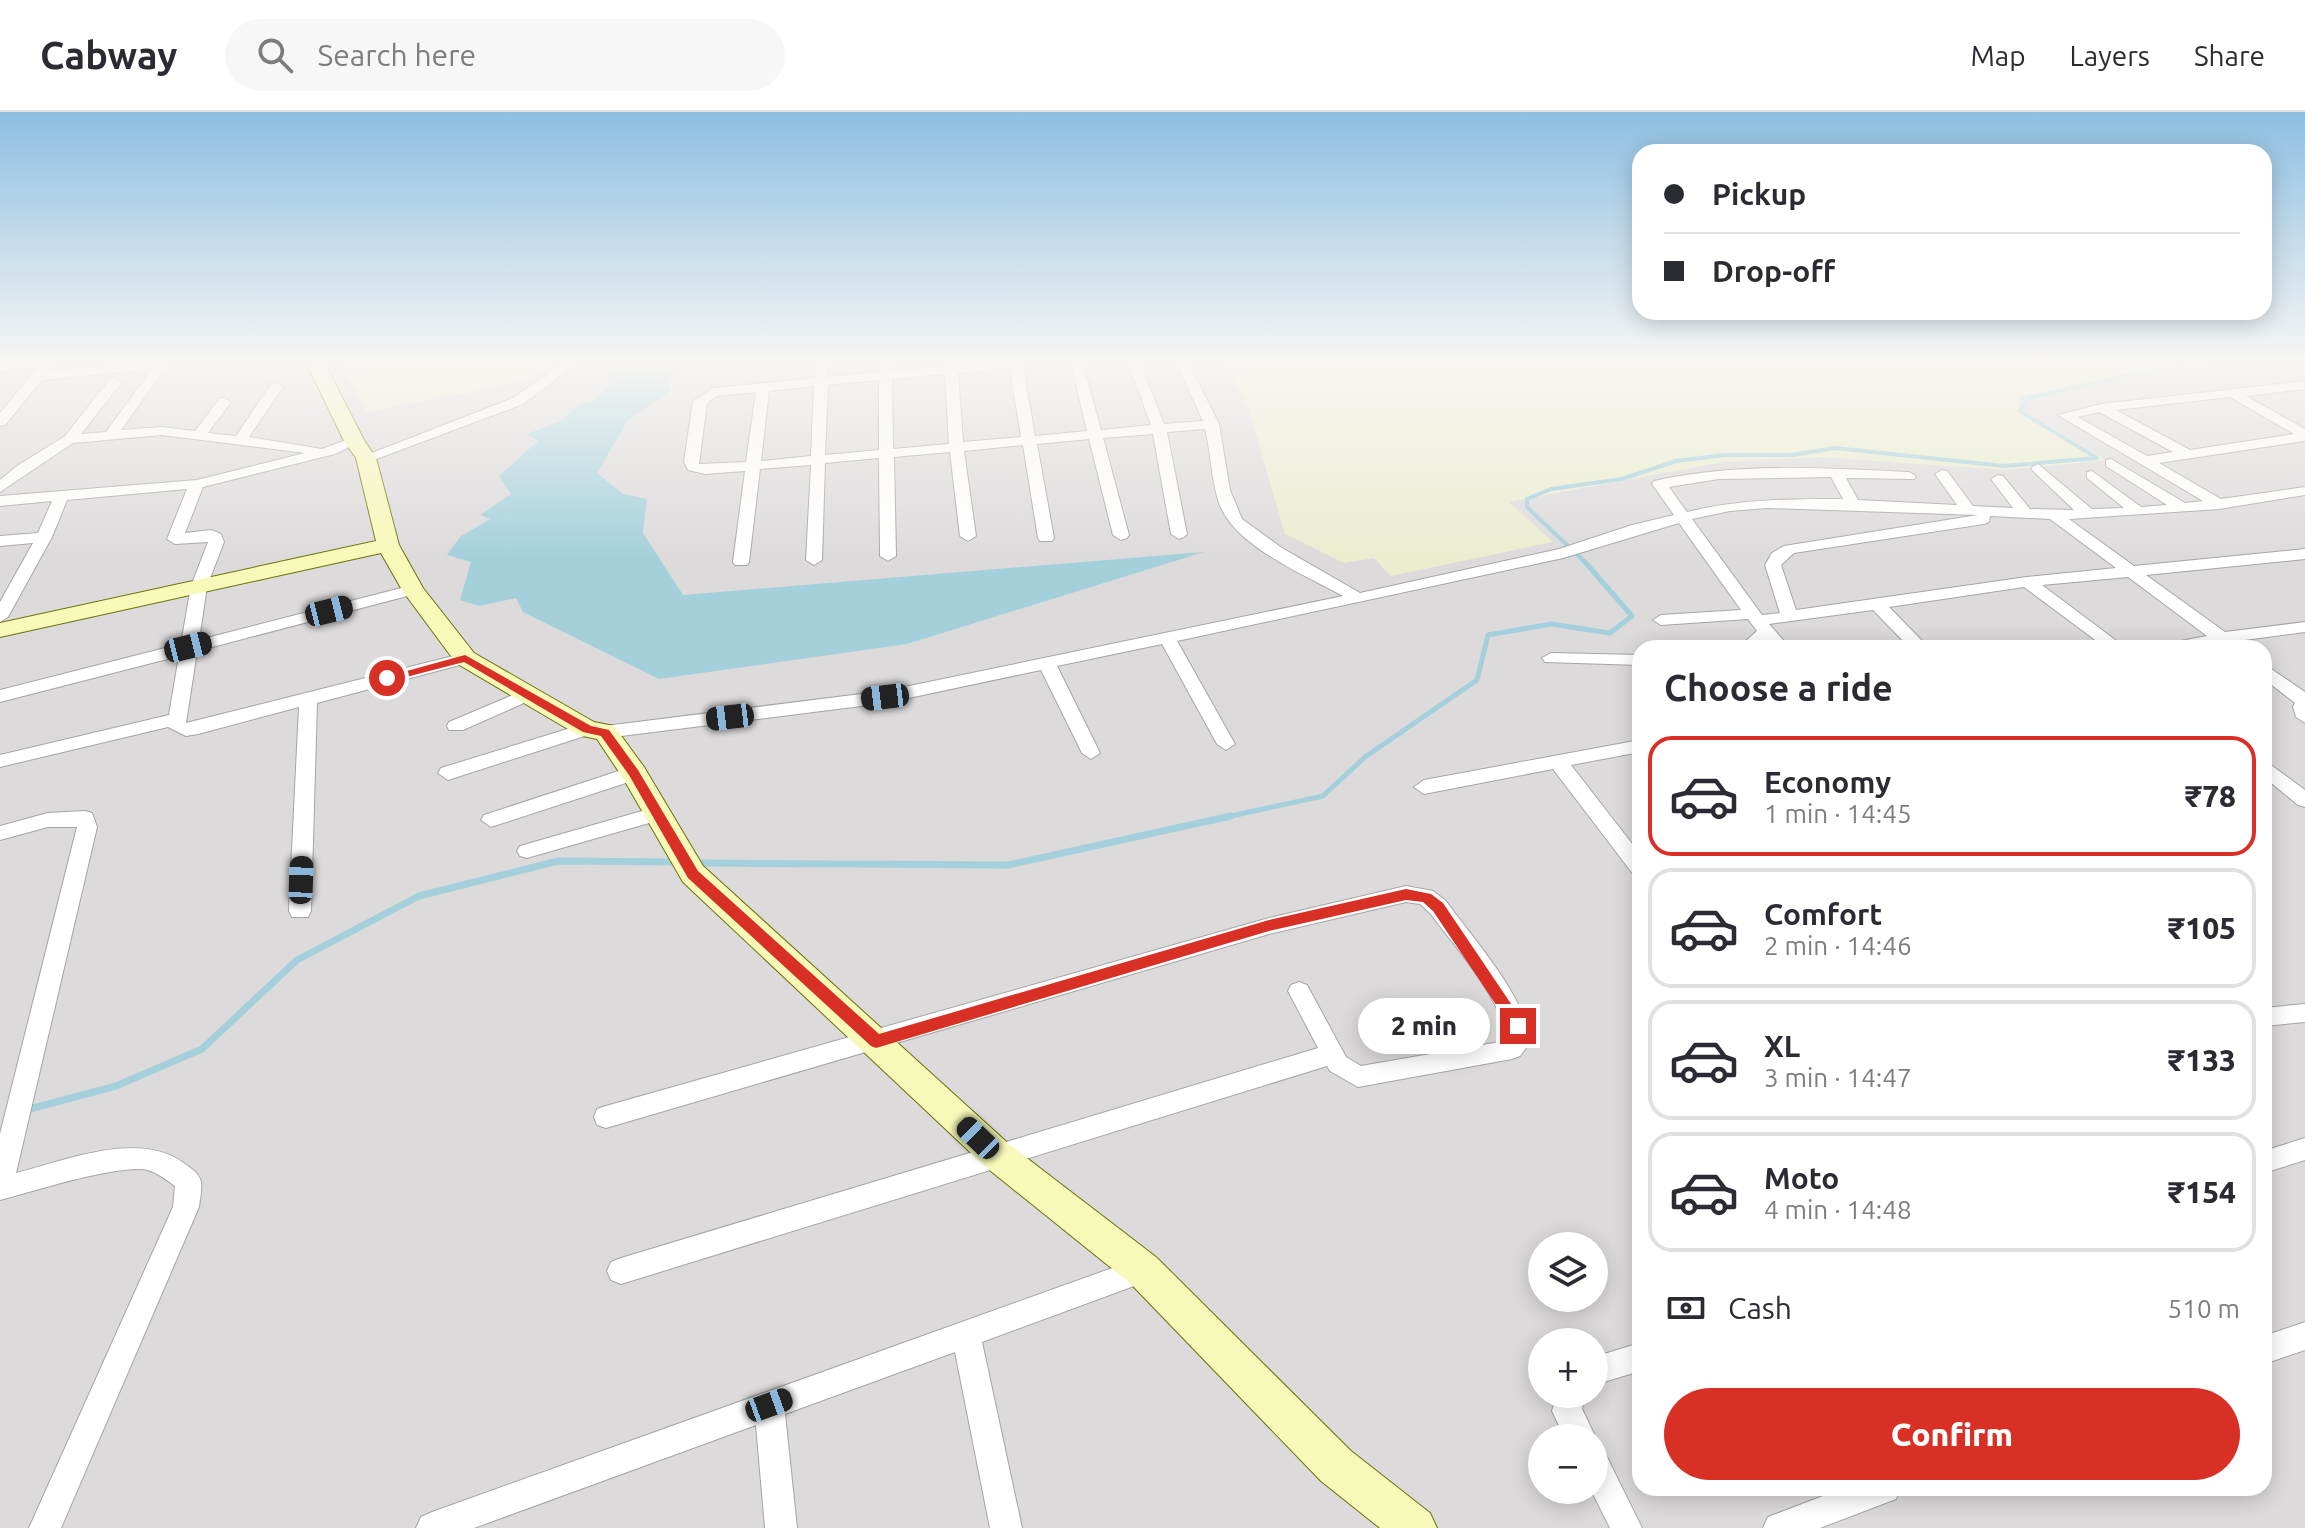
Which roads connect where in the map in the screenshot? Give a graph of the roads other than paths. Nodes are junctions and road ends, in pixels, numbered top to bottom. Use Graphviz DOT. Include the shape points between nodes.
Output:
graph roads {
  1 [pos="80,426"];
  2 [pos="117,426"];
  3 [pos="206,426"];
  4 [pos="249,426"];
  5 [pos="348,426"];
  6 [pos="437,426"];
  7 [pos="696,426"];
  8 [pos="757,426"];
  9 [pos="821,426"];
  10 [pos="886,426"];
  11 [pos="955,426"];
  12 [pos="1028,426"];
  13 [pos="1093,426"];
  14 [pos="1184,426"];
  15 [pos="1212,426"];
  16 [pos="2084,426"];
  17 [pos="2135,426"];
  18 [pos="1159,428"];
  19 [pos="111,434"];
  20 [pos="1095,434"];
  21 [pos="2305,436"];
  22 [pos="198,437"];
  23 [pos="70,439"];
  24 [pos="1031,439"];
  25 [pos="240,440"];
  26 [pos="956,445"];
  27 [pos="360,450"];
  28 [pos="330,451"];
  29 [pos="886,452"];
  30 [pos="2187,454"];
  31 [pos="820,458"];
  32 [pos="2144,461"];
  33 [pos="2111,463"];
  34 [pos="752,464"];
  35 [pos="2038,468"];
  36 [pos="22,469"];
  37 [pos="0,470"];
  38 [pos="1836,473"];
  39 [pos="1942,474"];
  40 [pos="2092,475"];
  41 [pos="1909,476"];
  42 [pos="1998,479"];
  43 [pos="197,484"];
  44 [pos="0,488"];
  45 [pos="2305,491"];
  46 [pos="61,497"];
  47 [pos="0,501"];
  48 [pos="1853,504"];
  49 [pos="2219,504"];
  50 [pos="2181,507"];
  51 [pos="1968,510"];
  52 [pos="2138,512"];
  53 [pos="2025,513"];
  54 [pos="2088,514"];
  55 [pos="2054,515"];
  56 [pos="1683,517"];
  57 [pos="1179,534"];
  58 [pos="1121,535"];
  59 [pos="968,536"];
  60 [pos="44,537"];
  61 [pos="1046,538"];
  62 [pos="0,541"];
  63 [pos="388,545"];
  64 [pos="2305,554"];
  65 [pos="888,556"];
  66 [pos="814,560"];
  67 [pos="741,562"];
  68 [pos="2131,572"];
  69 [pos="2027,582"];
  70 [pos="199,586"];
  71 [pos="413,590"];
  72 [pos="1358,598"];
  73 [pos="1877,604"];
  74 [pos="1790,616"];
  75 [pos="0,617"];
  76 [pos="1661,620"];
  77 [pos="1758,622"];
  78 [pos="2305,627"];
  79 [pos="0,630"];
  80 [pos="1166,636"];
  81 [pos="1750,640"];
  82 [pos="1774,640"];
  83 [pos="1912,640"];
  84 [pos="2106,640"];
  85 [pos="2224,640"];
  86 [pos="2242,640"];
  87 [pos="188,647"];
  88 [pos="465,658"];
  89 [pos="1551,658"];
  90 [pos="1632,660"];
  91 [pos="1046,662"];
  92 [pos="2272,676"];
  93 [pos="527,695"];
  94 [pos="0,696"];
  95 [pos="308,699"];
  96 [pos="2305,717"];
  97 [pos="178,719"];
  98 [pos="456,726"];
  99 [pos="596,731"];
  100 [pos="1226,744"];
  101 [pos="1632,748"];
  102 [pos="1091,753"];
  103 [pos="0,761"];
  104 [pos="1559,763"];
  105 [pos="448,773"];
  106 [pos="634,773"];
  107 [pos="2272,773"];
  108 [pos="1424,787"];
  109 [pos="2305,800"];
  110 [pos="656,814"];
  111 [pos="491,820"];
  112 [pos="0,833"];
  113 [pos="527,851"];
  114 [pos="1632,859"];
  115 [pos="300,911"];
  116 [pos="1299,991"];
  117 [pos="2305,1013"];
  118 [pos="2272,1016"];
  119 [pos="876,1041"];
  120 [pos="1332,1054"];
  121 [pos="606,1117"];
  122 [pos="2305,1149"];
  123 [pos="999,1157"];
  124 [pos="2272,1159"];
  125 [pos="0,1186"];
  126 [pos="1143,1270"];
  127 [pos="621,1271"];
  128 [pos="966,1334"];
  129 [pos="2305,1336"];
  130 [pos="2272,1347"];
  131 [pos="1632,1359"];
  132 [pos="1608,1367"];
  133 [pos="769,1405"];
  134 [pos="1608,1492"];
  135 [pos="1864,1496"];
  136 [pos="45,1528"];
  137 [pos="432,1528"];
  138 [pos="781,1528"];
  139 [pos="1006,1528"];
  140 [pos="1415,1528"];
  141 [pos="1626,1528"];
  142 [pos="1779,1528"];
  1 -- 23 [label="street"];
  2 -- 19 [label="street"];
  3 -- 22 [label="street"];
  4 -- 25 [label="street"];
  5 -- 27 [label="street"];
  6 -- 27 [label="street"];
  7 -- 34 [label="street" via="693,467"];
  8 -- 34 [label="street"];
  9 -- 31 [label="street"];
  10 -- 29 [label="street"];
  11 -- 26 [label="street"];
  12 -- 24 [label="street"];
  13 -- 20 [label="street"];
  14 -- 18 [label="street"];
  15 -- 72 [label="street" via="1227,503 1236,522"];
  16 -- 32 [label="street"];
  17 -- 30 [label="street"];
  18 -- 20 [label="street"];
  18 -- 57 [label="street"];
  19 -- 22 [label="street" via="162,431"];
  19 -- 23 [label="street"];
  20 -- 24 [label="street"];
  20 -- 58 [label="street"];
  21 -- 30 [label="street"];
  22 -- 25 [label="street"];
  23 -- 36 [label="street"];
  24 -- 26 [label="street"];
  24 -- 61 [label="street"];
  25 -- 28 [label="street"];
  26 -- 29 [label="street"];
  26 -- 59 [label="street"];
  27 -- 28 [label="street"];
  27 -- 63 [label="street"];
  28 -- 43 [label="street"];
  29 -- 31 [label="street"];
  29 -- 65 [label="street"];
  30 -- 32 [label="street"];
  31 -- 34 [label="street"];
  31 -- 66 [label="street"];
  32 -- 49 [label="street"];
  33 -- 50 [label="street"];
  34 -- 67 [label="street"];
  35 -- 54 [label="street"];
  36 -- 37 [label="street"];
  36 -- 44 [label="street"];
  38 -- 41 [label="street"];
  38 -- 48 [label="street"];
  38 -- 56 [label="street" via="1719,475 1662,482 1660,487"];
  39 -- 51 [label="street"];
  40 -- 52 [label="street"];
  42 -- 53 [label="street"];
  43 -- 46 [label="street"];
  43 -- 70 [label="street" via="175,539 215,537"];
  45 -- 49 [label="street"];
  46 -- 47 [label="street"];
  46 -- 60 [label="street"];
  48 -- 51 [label="street"];
  48 -- 56 [label="street" via="1747,504"];
  49 -- 50 [label="street"];
  50 -- 52 [label="street"];
  51 -- 53 [label="street"];
  52 -- 54 [label="street"];
  53 -- 55 [label="street"];
  53 -- 74 [label="street" via="1790,549 1773,565"];
  54 -- 55 [label="street"];
  55 -- 68 [label="street"];
  56 -- 72 [label="street" via="1571,550"];
  56 -- 77 [label="street"];
  60 -- 62 [label="street"];
  60 -- 75 [label="street"];
  63 -- 70 [label="street"];
  63 -- 71 [label="street"];
  64 -- 68 [label="street"];
  68 -- 69 [label="street"];
  68 -- 85 [label="street"];
  69 -- 73 [label="street"];
  69 -- 84 [label="street"];
  70 -- 79 [label="street"];
  70 -- 87 [label="street"];
  71 -- 87 [label="street"];
  71 -- 88 [label="street"];
  72 -- 80 [label="street"];
  73 -- 74 [label="street"];
  73 -- 83 [label="street"];
  74 -- 77 [label="street"];
  76 -- 77 [label="street"];
  77 -- 81 [label="street"];
  77 -- 82 [label="street"];
  78 -- 86 [label="street"];
  80 -- 91 [label="street"];
  80 -- 100 [label="street"];
  87 -- 94 [label="street"];
  87 -- 97 [label="street"];
  88 -- 93 [label="street"];
  88 -- 95 [label="street"];
  89 -- 90 [label="street"];
  91 -- 99 [label="street" via="885,697"];
  91 -- 102 [label="street"];
  92 -- 96 [label="street" via="2305,701"];
  93 -- 98 [label="street"];
  93 -- 99 [label="street"];
  95 -- 97 [label="street" via="186,730 176,726"];
  95 -- 115 [label="street"];
  97 -- 103 [label="street"];
  99 -- 105 [label="street"];
  99 -- 106 [label="street"];
  101 -- 104 [label="street"];
  104 -- 108 [label="street"];
  104 -- 114 [label="street"];
  106 -- 110 [label="street"];
  106 -- 111 [label="street"];
  107 -- 109 [label="street"];
  110 -- 113 [label="street"];
  110 -- 119 [label="street" via="693,874"];
  112 -- 125 [label="street" via="71,816 85,818 87,827"];
  116 -- 120 [label="street"];
  117 -- 118 [label="street"];
  119 -- 120 [label="street" via="1269,926 1406,894 1426,897 1438,907 1507,1006 1520,1040 1502,1052 1368,1077 1349,1074"];
  119 -- 121 [label="street"];
  119 -- 123 [label="street"];
  120 -- 123 [label="street"];
  122 -- 124 [label="street"];
  123 -- 126 [label="street"];
  123 -- 127 [label="street"];
  125 -- 136 [label="street" via="143,1158 188,1181 186,1207"];
  126 -- 128 [label="street"];
  126 -- 140 [label="street" via="1336,1466"];
  128 -- 133 [label="street"];
  128 -- 139 [label="street"];
  129 -- 130 [label="street"];
  131 -- 132 [label="street"];
  133 -- 137 [label="street"];
  133 -- 138 [label="street"];
  134 -- 141 [label="street"];
  135 -- 142 [label="street"];
}
